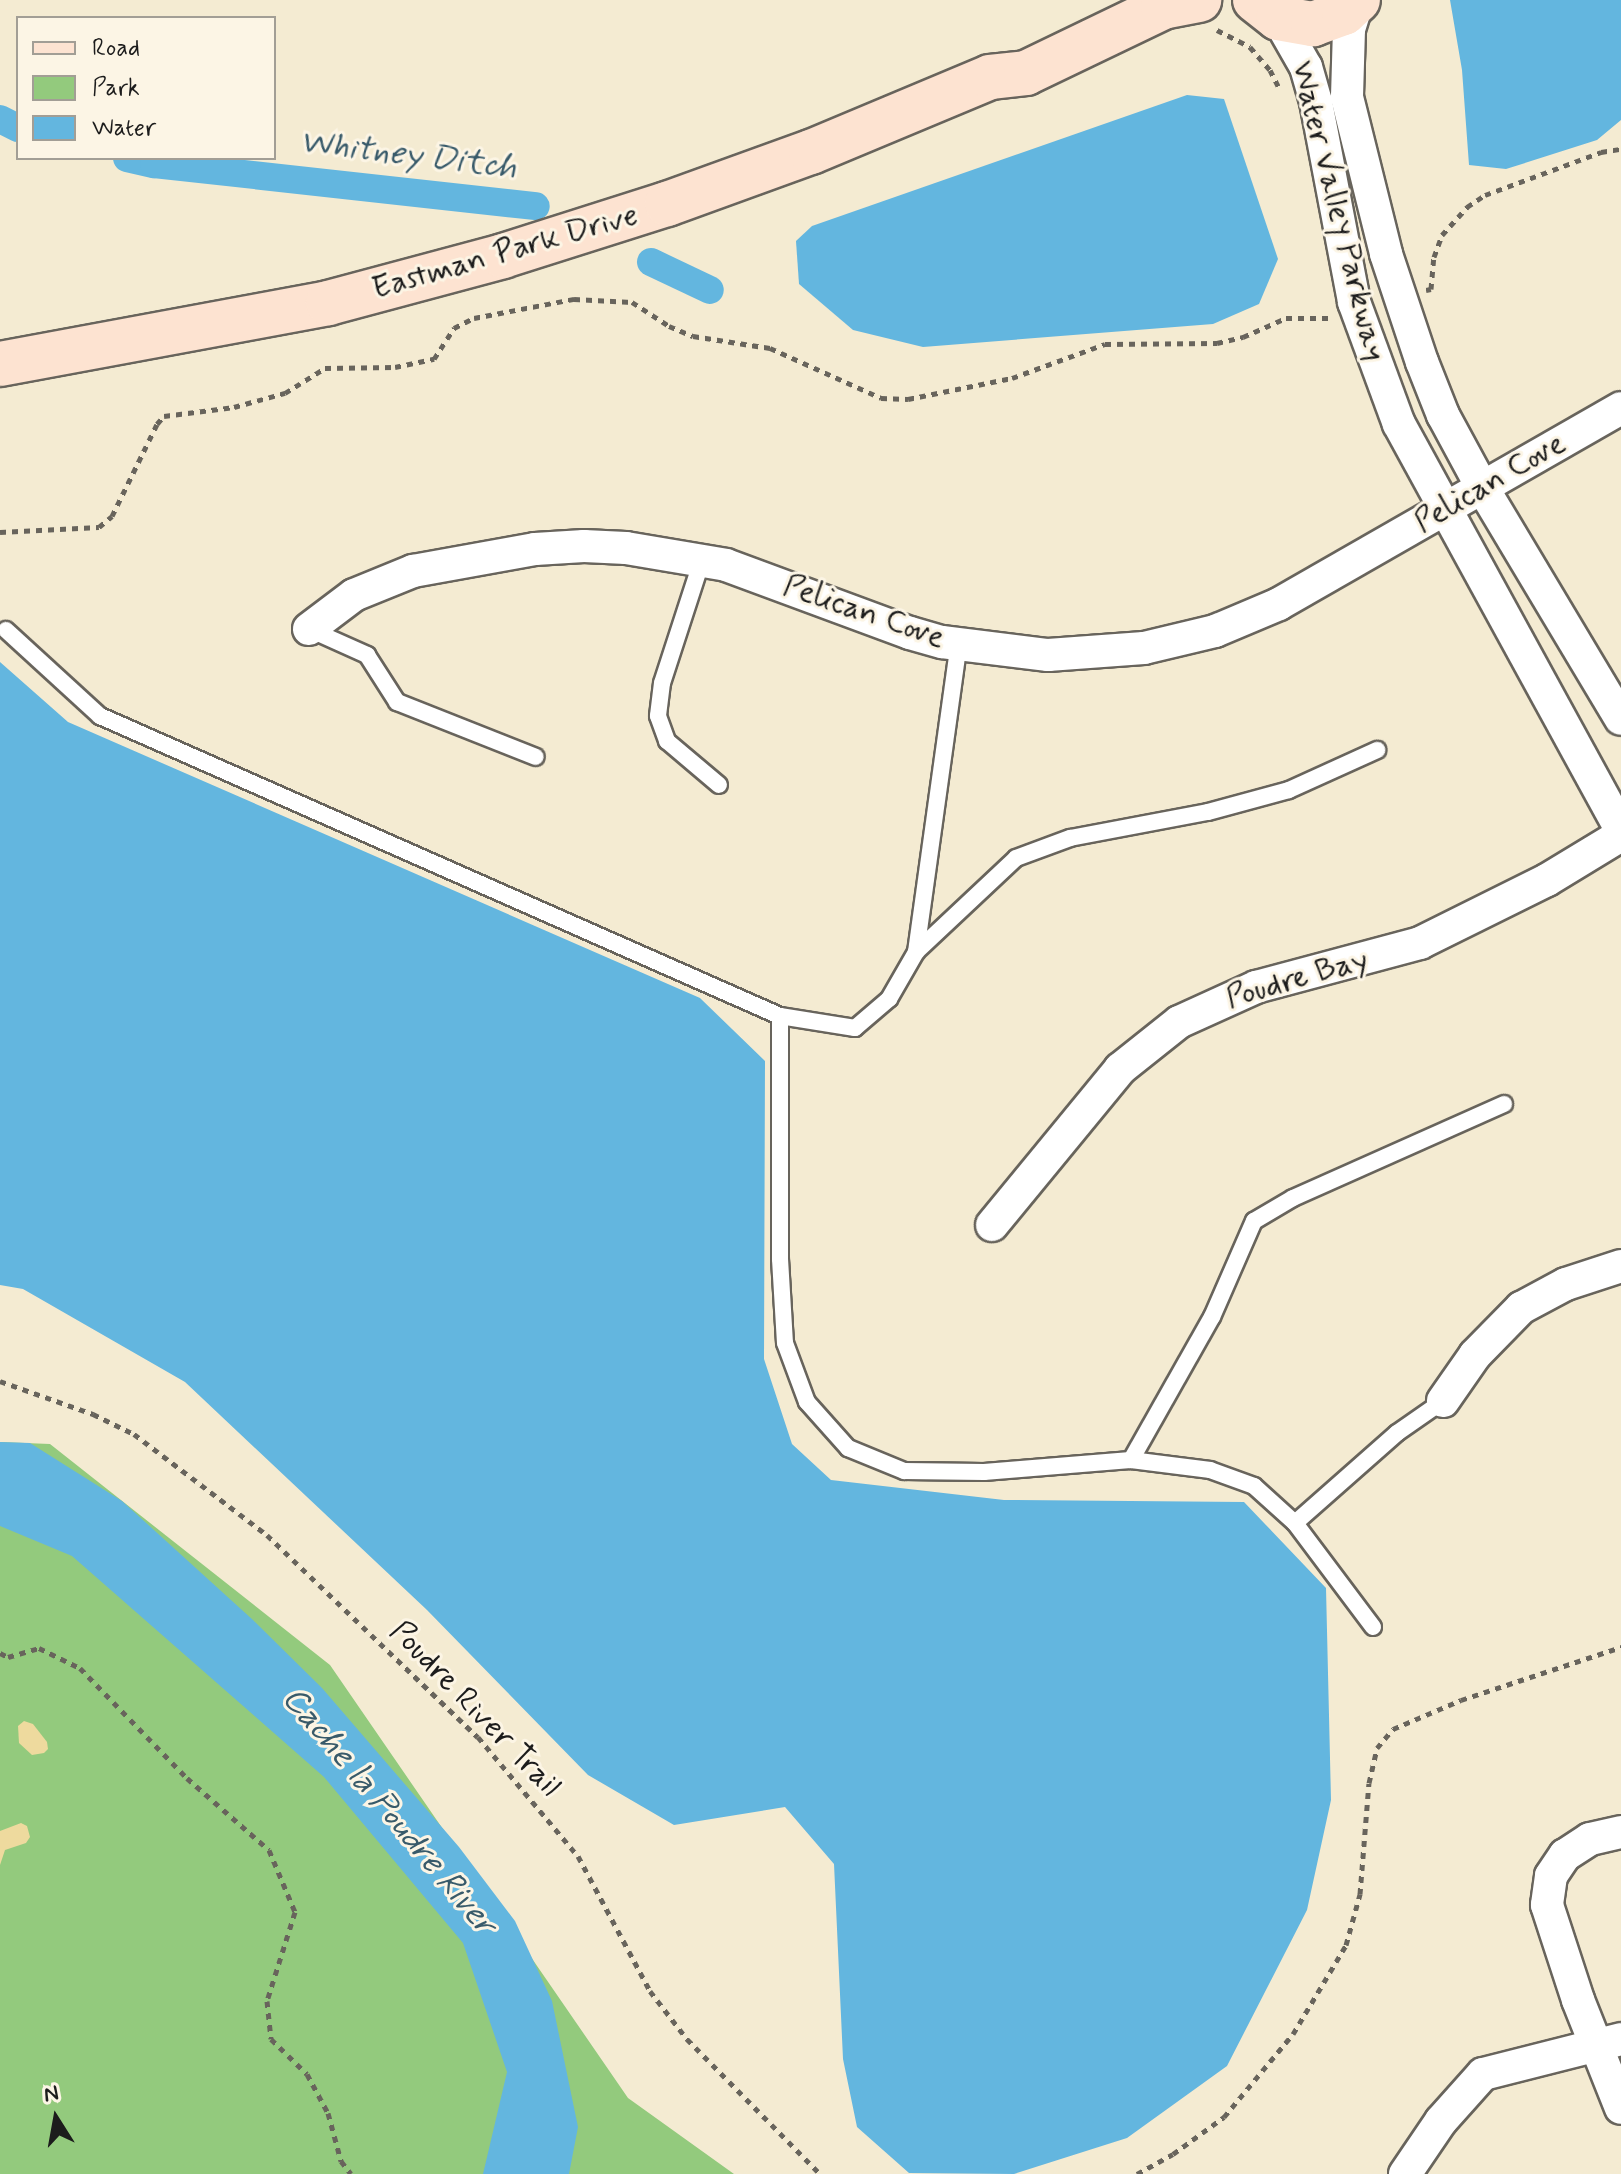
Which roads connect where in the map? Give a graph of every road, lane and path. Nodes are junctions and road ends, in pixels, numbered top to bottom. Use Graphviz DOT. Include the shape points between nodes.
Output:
graph roads {
  1 [pos="1124,0"];
  2 [pos="1358,0"];
  3 [pos="1265,9"];
  4 [pos="1210,10"];
  5 [pos="990,77"];
  6 [pos="1281,98"];
  7 [pos="1621,149"];
  8 [pos="1399,299"];
  9 [pos="1358,312"];
  10 [pos="0,364"];
  11 [pos="1621,408"];
  12 [pos="1482,487"];
  13 [pos="1445,510"];
  14 [pos="0,532"];
  15 [pos="702,560"];
  16 [pos="309,629"];
  17 [pos="6,630"];
  18 [pos="959,644"];
  19 [pos="1621,719"];
  20 [pos="1377,750"];
  21 [pos="536,757"];
  22 [pos="719,785"];
  23 [pos="1621,832"];
  24 [pos="916,952"];
  25 [pos="780,1016"];
  26 [pos="1504,1104"];
  27 [pos="992,1225"];
  28 [pos="1621,1266"];
  29 [pos="0,1381"];
  30 [pos="1443,1401"];
  31 [pos="1131,1460"];
  32 [pos="1295,1523"];
  33 [pos="1373,1627"];
  34 [pos="1621,1647"];
  35 [pos="0,1653"];
  36 [pos="1621,1832"];
  37 [pos="1608,2042"];
  38 [pos="1621,2108"];
  39 [pos="351,2174"];
  40 [pos="820,2174"];
  41 [pos="1137,2174"];
  42 [pos="1405,2174"];
  1 -- 5 [label="street, Eastman Park Drive" via="1019,51"];
  2 -- 3 [label="street, Eastman Park Drive" via="1329,20 1304,24"];
  2 -- 8 [label="street, Water Valley Parkway" via="1345,60 1347,97"];
  3 -- 4 [label="street, Eastman Park Drive"];
  3 -- 9 [label="street, Water Valley Parkway" via="1306,67"];
  4 -- 5 [label="street, Eastman Park Drive" via="1163,7 1026,73"];
  4 -- 6 [label="path" via="1261,58"];
  5 -- 10 [label="street, Eastman Park Drive" via="811,152 667,204 443,273 328,303"];
  7 -- 8 [label="path" via="1485,195 1442,235 1431,289"];
  8 -- 12 [label="street, Water Valley Parkway" via="1443,415"];
  9 -- 13 [label="street, Water Valley Parkway" via="1399,424"];
  9 -- 14 [label="path" via="1325,320 1286,318 1217,343 1105,344 1012,378 908,399 881,398 770,348 693,336 632,302 574,299 474,318 454,328 434,359 395,367 325,368 285,393 234,407 164,416 112,516 99,527"];
  11 -- 12 [label="street, Pelican Cove"];
  12 -- 13 [label="street, Pelican Cove"];
  12 -- 19 [label="street, Water Valley Parkway"];
  13 -- 18 [label="street, Pelican Cove" via="1279,604 1179,641 1048,655"];
  13 -- 23 [label="street, Water Valley Parkway"];
  15 -- 16 [label="street, Pelican Cove" via="584,546 488,556 413,571 354,595"];
  15 -- 18 [label="street, Pelican Cove" via="910,633"];
  15 -- 22 [label="lane" via="662,683 658,716 667,741"];
  16 -- 21 [label="lane" via="367,655 397,702"];
  17 -- 25 [label="lane" via="100,716"];
  18 -- 24 [label="lane"];
  20 -- 24 [label="lane" via="1289,790 1208,812 1070,838 1016,858"];
  23 -- 27 [label="street, Poudre Bay" via="1547,880 1420,943 1256,987 1179,1022 1120,1069"];
  24 -- 25 [label="lane" via="889,999 855,1028"];
  25 -- 31 [label="lane" via="785,1343 807,1402 848,1448 904,1471 984,1472"];
  26 -- 31 [label="lane" via="1293,1198 1254,1221 1212,1317"];
  28 -- 30 [label="street" via="1566,1284 1521,1308 1475,1355"];
  29 -- 40 [label="path, Poudre River Trail" via="80,1408 134,1434 267,1535 467,1727 578,1856 650,1991 687,2039"];
  30 -- 32 [label="lane" via="1397,1433"];
  31 -- 32 [label="lane" via="1210,1470 1254,1486"];
  32 -- 33 [label="lane"];
  34 -- 41 [label="path" via="1461,1700 1393,1729 1377,1748 1369,1783 1360,1894 1346,1945 1293,2034 1224,2117"];
  35 -- 39 [label="path" via="8,1657 39,1648 80,1668 187,1778 269,1850 295,1912 267,2001 271,2039 307,2074"];
  36 -- 37 [label="street" via="1590,1839 1565,1855 1547,1891 1547,1905"];
  37 -- 38 [label="street"];
  37 -- 42 [label="street" via="1483,2074 1441,2121"];
}
